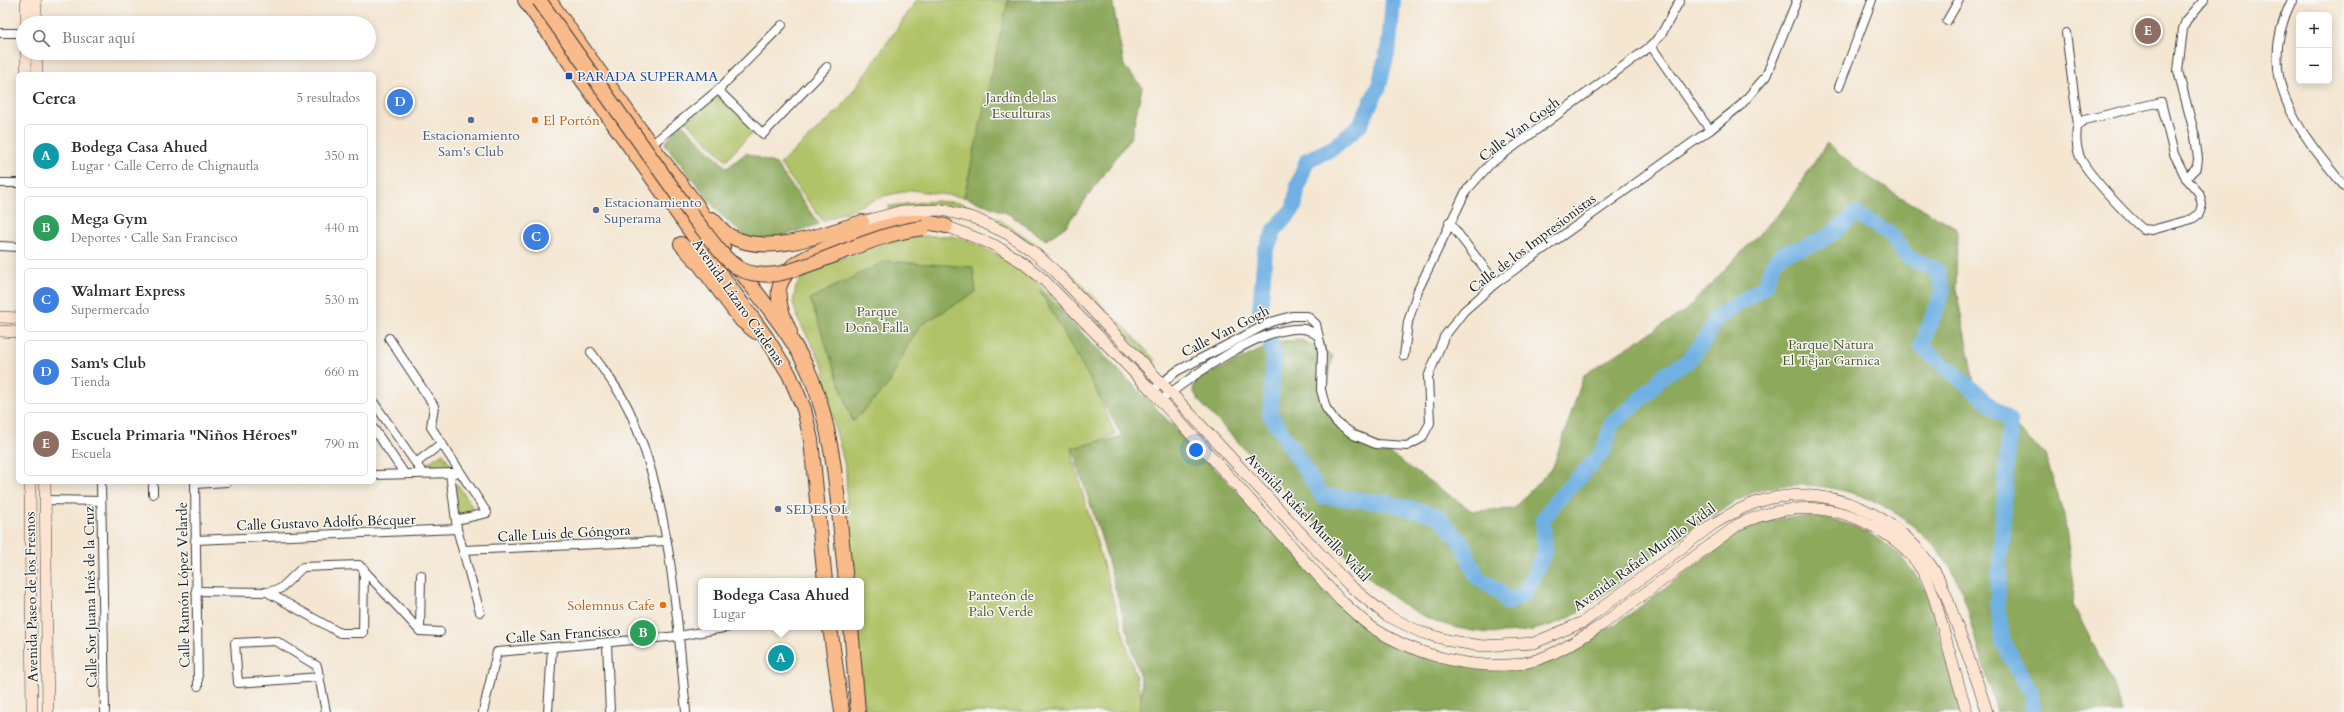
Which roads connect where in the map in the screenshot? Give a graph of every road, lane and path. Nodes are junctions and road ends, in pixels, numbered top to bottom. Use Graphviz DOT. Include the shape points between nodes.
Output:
graph roads {
  1 [pos="26,0"];
  2 [pos="36,0"];
  3 [pos="525,0"];
  4 [pos="539,0"];
  5 [pos="549,0"];
  6 [pos="1680,0"];
  7 [pos="1796,0"];
  8 [pos="1872,0"];
  9 [pos="1959,0"];
  10 [pos="2204,0"];
  11 [pos="2292,0"];
  12 [pos="26,16"];
  13 [pos="36,16"];
  14 [pos="1947,21"];
  15 [pos="782,24"];
  16 [pos="0,33"];
  17 [pos="16,33"];
  18 [pos="2066,33"];
  19 [pos="1651,46"];
  20 [pos="26,60"];
  21 [pos="37,60"];
  22 [pos="827,67"];
  23 [pos="26,72"];
  24 [pos="37,72"];
  25 [pos="1839,88"];
  26 [pos="718,90"];
  27 [pos="2078,125"];
  28 [pos="1710,130"];
  29 [pos="651,145"];
  30 [pos="2186,178"];
  31 [pos="16,182"];
  32 [pos="0,183"];
  33 [pos="2344,186"];
  34 [pos="696,204"];
  35 [pos="862,222"];
  36 [pos="1449,222"];
  37 [pos="946,226"];
  38 [pos="681,244"];
  39 [pos="0,246"];
  40 [pos="16,247"];
  41 [pos="1496,283"];
  42 [pos="0,317"];
  43 [pos="16,318"];
  44 [pos="0,331"];
  45 [pos="16,332"];
  46 [pos="1318,336"];
  47 [pos="766,337"];
  48 [pos="389,338"];
  49 [pos="798,351"];
  50 [pos="591,352"];
  51 [pos="1404,356"];
  52 [pos="1197,360"];
  53 [pos="1203,369"];
  54 [pos="1161,383"];
  55 [pos="1152,391"];
  56 [pos="1171,393"];
  57 [pos="1160,401"];
  58 [pos="376,406"];
  59 [pos="376,432"];
  60 [pos="442,443"];
  61 [pos="416,463"];
  62 [pos="422,472"];
  63 [pos="404,473"];
  64 [pos="450,473"];
  65 [pos="461,473"];
  66 [pos="376,475"];
  67 [pos="30,484"];
  68 [pos="45,484"];
  69 [pos="101,484"];
  70 [pos="153,484"];
  71 [pos="195,484"];
  72 [pos="153,494"];
  73 [pos="45,500"];
  74 [pos="101,501"];
  75 [pos="456,520"];
  76 [pos="457,529"];
  77 [pos="195,540"];
  78 [pos="666,541"];
  79 [pos="463,550"];
  80 [pos="364,569"];
  81 [pos="421,575"];
  82 [pos="825,578"];
  83 [pos="846,578"];
  84 [pos="196,591"];
  85 [pos="267,592"];
  86 [pos="480,612"];
  87 [pos="712,630"];
  88 [pos="830,630"];
  89 [pos="851,630"];
  90 [pos="420,631"];
  91 [pos="440,632"];
  92 [pos="679,636"];
  93 [pos="607,644"];
  94 [pos="552,648"];
  95 [pos="320,677"];
  96 [pos="198,686"];
  97 [pos="32,712"];
  98 [pos="48,712"];
  99 [pos="105,712"];
  100 [pos="326,712"];
  101 [pos="483,712"];
  102 [pos="548,712"];
  103 [pos="610,712"];
  104 [pos="686,712"];
  105 [pos="842,712"];
  106 [pos="858,712"];
  107 [pos="1967,712"];
  108 [pos="1987,712"];
  1 -- 12 [label="main road"];
  2 -- 13 [label="main road"];
  3 -- 47 [label="highway, Avenida Lázaro Cárdenas"];
  4 -- 37 [label="highway, bridge" via="694,217 721,251 740,269 757,274 781,273 901,231"];
  5 -- 29 [label="highway, Avenida Lázaro Cárdenas"];
  6 -- 19 [label="street, Calle Van Gogh" via="1662,33"];
  7 -- 28 [label="street, Calle de los Impresionistas" via="1766,76 1741,106"];
  8 -- 25 [label="street"];
  9 -- 14 [label="street"];
  10 -- 30 [label="street" via="2183,29 2178,71 2195,136 2198,159 2197,167"];
  11 -- 33 [label="street" via="2282,20 2276,52 2280,86 2296,122"];
  15 -- 26 [label="street"];
  16 -- 17 [label="street"];
  18 -- 27 [label="street"];
  19 -- 28 [label="street"];
  19 -- 36 [label="street, Calle Van Gogh" via="1490,164 1466,191"];
  20 -- 23 [label="main road"];
  21 -- 24 [label="main road"];
  22 -- 26 [label="street" via="764,134"];
  26 -- 29 [label="street"];
  27 -- 30 [label="street" via="2084,120 2161,102 2174,154"];
  27 -- 30 [label="street" via="2081,160 2143,229 2152,230 2192,219 2199,214 2202,205 2200,193"];
  28 -- 41 [label="street, Calle de los Impresionistas"];
  29 -- 34 [label="highway, Avenida Lázaro Cárdenas"];
  31 -- 32 [label="street"];
  34 -- 35 [label="highway" via="729,235 765,244 819,236"];
  34 -- 49 [label="highway, Avenida Lázaro Cárdenas" via="723,247"];
  35 -- 54 [label="main road, Avenida Rafael Murillo Vidal" via="902,211 942,210 974,218 1008,234 1048,264"];
  36 -- 41 [label="street"];
  36 -- 51 [label="street, Calle Van Gogh" via="1418,290 1408,322"];
  37 -- 49 [label="highway" via="926,222 905,222 819,251 793,266 779,287 779,297"];
  37 -- 55 [label="main road, Avenida Rafael Murillo Vidal" via="994,245 1034,272"];
  38 -- 47 [label="highway" via="700,264 742,321"];
  39 -- 40 [label="street"];
  41 -- 46 [label="street, Calle de los Impresionistas" via="1464,311 1444,337 1428,377 1430,423 1422,438 1407,446 1376,444 1354,435 1336,422 1326,408 1321,390 1322,351"];
  42 -- 43 [label="main road"];
  44 -- 45 [label="main road"];
  46 -- 52 [label="street, Calle Van Gogh" via="1316,324 1307,316 1292,316 1271,322"];
  46 -- 53 [label="street, Calle Van Gogh" via="1306,329 1277,331"];
  47 -- 82 [label="highway, Avenida Lázaro Cárdenas" via="789,374 804,409 811,440"];
  48 -- 60 [label="street" via="434,406 431,427"];
  49 -- 83 [label="highway, Avenida Lázaro Cárdenas" via="822,405 828,431"];
  50 -- 78 [label="street" via="629,411 652,471"];
  52 -- 53 [label="street"];
  52 -- 54 [label="street, Calle Van Gogh" via="1177,370"];
  53 -- 56 [label="street, Calle Van Gogh"];
  54 -- 55 [label="street, Calle Van Gogh"];
  54 -- 56 [label="main road, Avenida Rafael Murillo Vidal"];
  55 -- 57 [label="main road, Avenida Rafael Murillo Vidal"];
  56 -- 57 [label="street, Calle Van Gogh"];
  56 -- 108 [label="main road, Avenida Rafael Murillo Vidal" via="1349,585 1386,615 1420,632 1482,646 1534,642 1583,622 1712,525 1753,503 1801,495 1827,497 1850,504 1874,514 1897,529 1930,563 1943,587"];
  57 -- 107 [label="main road, Avenida Rafael Murillo Vidal" via="1340,600 1372,627 1406,646 1442,658 1474,664 1508,664 1536,660 1583,638 1722,536 1760,515 1804,508 1846,513 1868,522 1891,537 1908,552 1922,570 1939,611"];
  58 -- 61 [label="street"];
  59 -- 63 [label="street"];
  60 -- 61 [label="street"];
  60 -- 65 [label="street"];
  61 -- 62 [label="street"];
  62 -- 63 [label="street"];
  62 -- 64 [label="street"];
  63 -- 66 [label="street"];
  64 -- 65 [label="street"];
  64 -- 75 [label="street"];
  65 -- 75 [label="street" via="487,513"];
  67 -- 97 [label="main road, Avenida Paseo de los Fresnos"];
  68 -- 73 [label="main road, Avenida Paseo de los Fresnos"];
  69 -- 74 [label="street, Calle Sor Juana Inés de la Cruz"];
  70 -- 72 [label="street"];
  71 -- 77 [label="street, Calle Ramón López Velarde"];
  73 -- 74 [label="street"];
  73 -- 98 [label="main road, Avenida Paseo de los Fresnos"];
  74 -- 99 [label="street, Calle Sor Juana Inés de la Cruz"];
  75 -- 76 [label="street"];
  76 -- 77 [label="street, Calle Gustavo Adolfo Bécquer"];
  76 -- 79 [label="street"];
  77 -- 84 [label="street, Calle Ramón López Velarde"];
  78 -- 79 [label="street, Calle Luis de Góngora"];
  78 -- 92 [label="street"];
  79 -- 86 [label="street"];
  80 -- 85 [label="street" via="359,565 303,567 280,589"];
  80 -- 85 [label="street" via="363,633 340,633"];
  80 -- 90 [label="street"];
  81 -- 90 [label="street"];
  84 -- 85 [label="street"];
  84 -- 96 [label="street, Calle Ramón López Velarde"];
  87 -- 92 [label="street, Calle San Francisco"];
  88 -- 105 [label="highway"];
  89 -- 106 [label="highway"];
  90 -- 91 [label="street"];
  92 -- 93 [label="street, Calle San Francisco"];
  92 -- 104 [label="street"];
  93 -- 94 [label="street, Calle San Francisco"];
  93 -- 103 [label="street"];
  94 -- 101 [label="street, Calle San Francisco" via="497,652"];
  94 -- 102 [label="street"];
  95 -- 95 [label="street" via="317,666 276,641 235,643 238,683"];
  95 -- 100 [label="street"];
}
